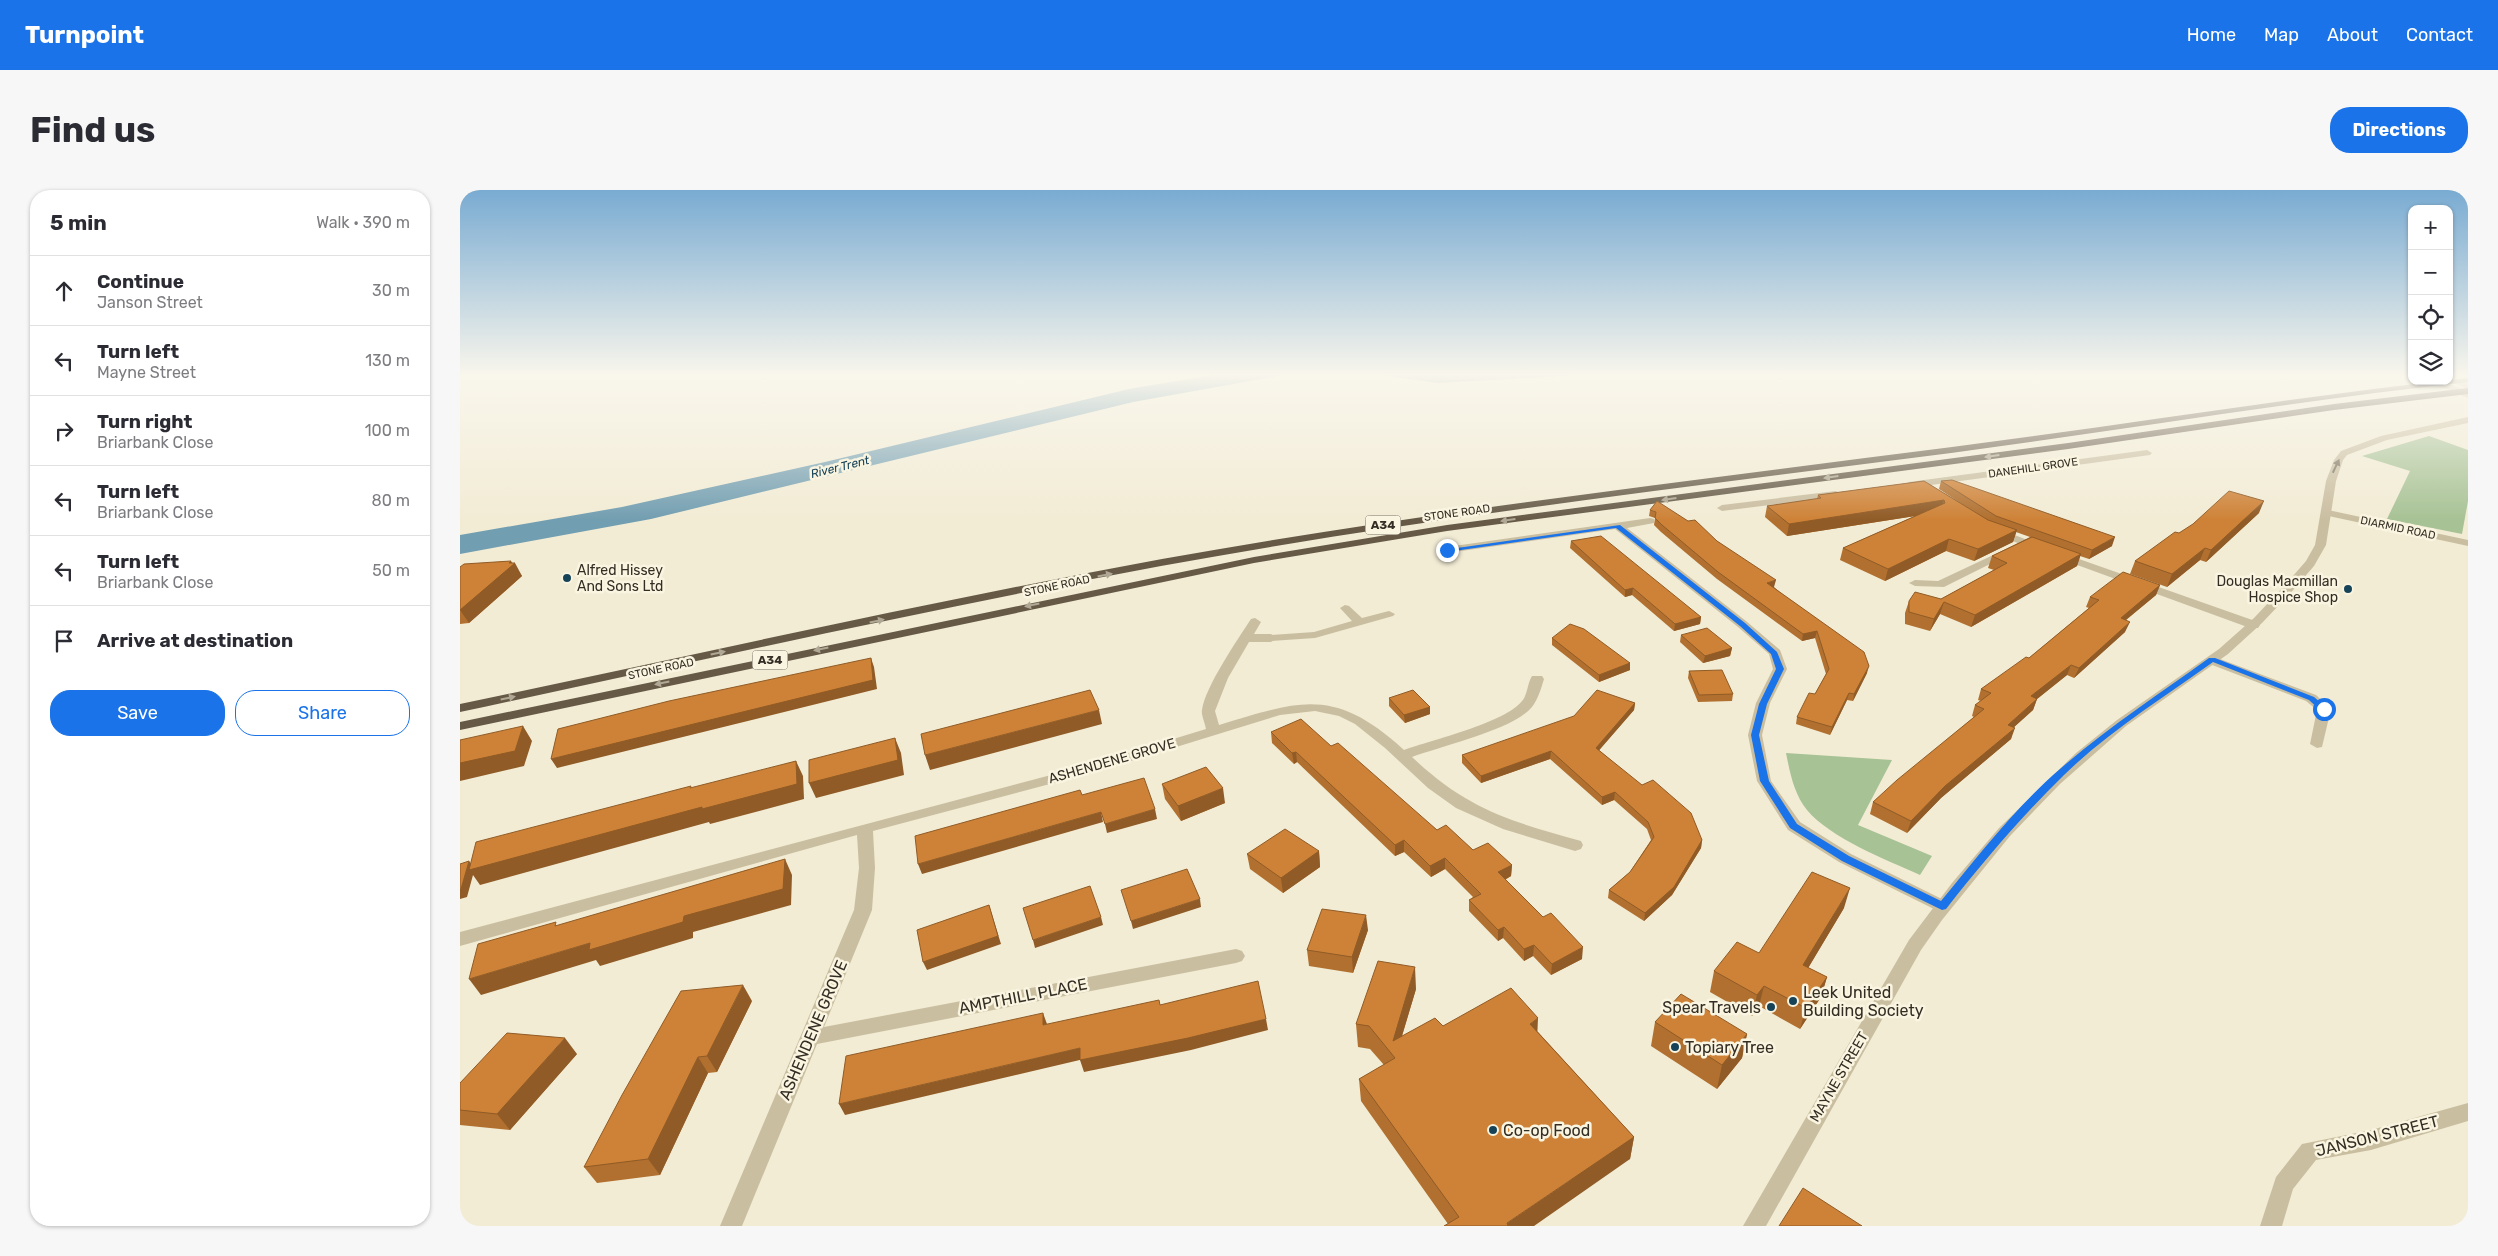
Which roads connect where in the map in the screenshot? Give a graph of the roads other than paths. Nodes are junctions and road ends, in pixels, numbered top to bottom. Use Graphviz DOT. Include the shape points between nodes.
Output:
graph roads {
  1 [pos="2147,423"];
  2 [pos="2223,423"];
  3 [pos="2452,423"];
  4 [pos="2144,455"];
  5 [pos="1919,484"];
  6 [pos="1899,486"];
  7 [pos="1850,492"];
  8 [pos="1934,494"];
  9 [pos="1731,510"];
  10 [pos="2328,513"];
  11 [pos="1650,522"];
  12 [pos="1618,526"];
  13 [pos="1990,528"];
  14 [pos="2025,543"];
  15 [pos="2468,543"];
  16 [pos="1447,550"];
  17 [pos="1072,581"];
  18 [pos="1915,583"];
  19 [pos="1080,595"];
  20 [pos="1345,608"];
  21 [pos="1388,614"];
  22 [pos="1255,622"];
  23 [pos="1359,622"];
  24 [pos="2254,625"];
  25 [pos="1244,638"];
  26 [pos="1272,638"];
  27 [pos="2212,660"];
  28 [pos="1537,679"];
  29 [pos="460,708"];
  30 [pos="460,726"];
  31 [pos="1214,732"];
  32 [pos="2317,744"];
  33 [pos="1403,755"];
  34 [pos="865,828"];
  35 [pos="1574,845"];
  36 [pos="1942,906"];
  37 [pos="460,939"];
  38 [pos="1236,956"];
  39 [pos="811,1037"];
  40 [pos="2468,1112"];
  41 [pos="731,1226"];
  42 [pos="1754,1226"];
  43 [pos="2271,1226"];
  17 -- 1 [label="highway, STONE ROAD / A34, one-way" via="1258,545 1427,518"];
  2 -- 19 [label="highway, STONE ROAD / A34, one-way" via="1446,528 1254,560"];
  10 -- 3 [label="street, MAYNE STREET, one-way" via="2334,469 2343,454 2397,435"];
  4 -- 5 [label="street, DANEHILL GROVE"];
  5 -- 6 [label="street, DANEHILL GROVE"];
  5 -- 8 [label="street"];
  7 -- 9 [label="street"];
  10 -- 15 [label="street, DIARMID ROAD"];
  10 -- 24 [label="street, MAYNE STREET" via="2321,544 2301,574"];
  11 -- 12 [label="street"];
  12 -- 16 [label="street"];
  12 -- 36 [label="street" via="1775,654 1780,669 1763,704 1755,735 1764,781 1794,826 1845,858"];
  13 -- 14 [label="street"];
  14 -- 18 [label="street" via="1941,590"];
  14 -- 24 [label="street"];
  17 -- 19 [label="highway"];
  29 -- 17 [label="highway, STONE ROAD / A34, one-way"];
  19 -- 30 [label="highway, STONE ROAD / A34, one-way"];
  20 -- 23 [label="lane"];
  21 -- 23 [label="lane"];
  22 -- 25 [label="street"];
  23 -- 26 [label="lane" via="1315,635"];
  24 -- 27 [label="street, MAYNE STREET"];
  25 -- 26 [label="street"];
  25 -- 31 [label="street" via="1221,678 1208,711"];
  27 -- 32 [label="street" via="2311,698 2324,709"];
  27 -- 36 [label="street, MAYNE STREET" via="2112,731 2062,772 1992,844"];
  28 -- 33 [label="street" via="1525,707 1504,719"];
  31 -- 33 [label="street, ASHENDENE GROVE" via="1278,711 1326,708 1349,714"];
  31 -- 34 [label="street, ASHENDENE GROVE" via="1090,769"];
  33 -- 35 [label="street, ASHENDENE GROVE" via="1446,795 1502,823"];
  34 -- 37 [label="street, ASHENDENE GROVE"];
  34 -- 39 [label="street, ASHENDENE GROVE" via="867,868 863,910"];
  36 -- 42 [label="street, MAYNE STREET" via="1914,945"];
  38 -- 39 [label="street, AMPTHILL PLACE"];
  39 -- 41 [label="street, ASHENDENE GROVE"];
  40 -- 43 [label="street, JANSON STREET" via="2371,1140 2310,1151 2284,1184"];
}
